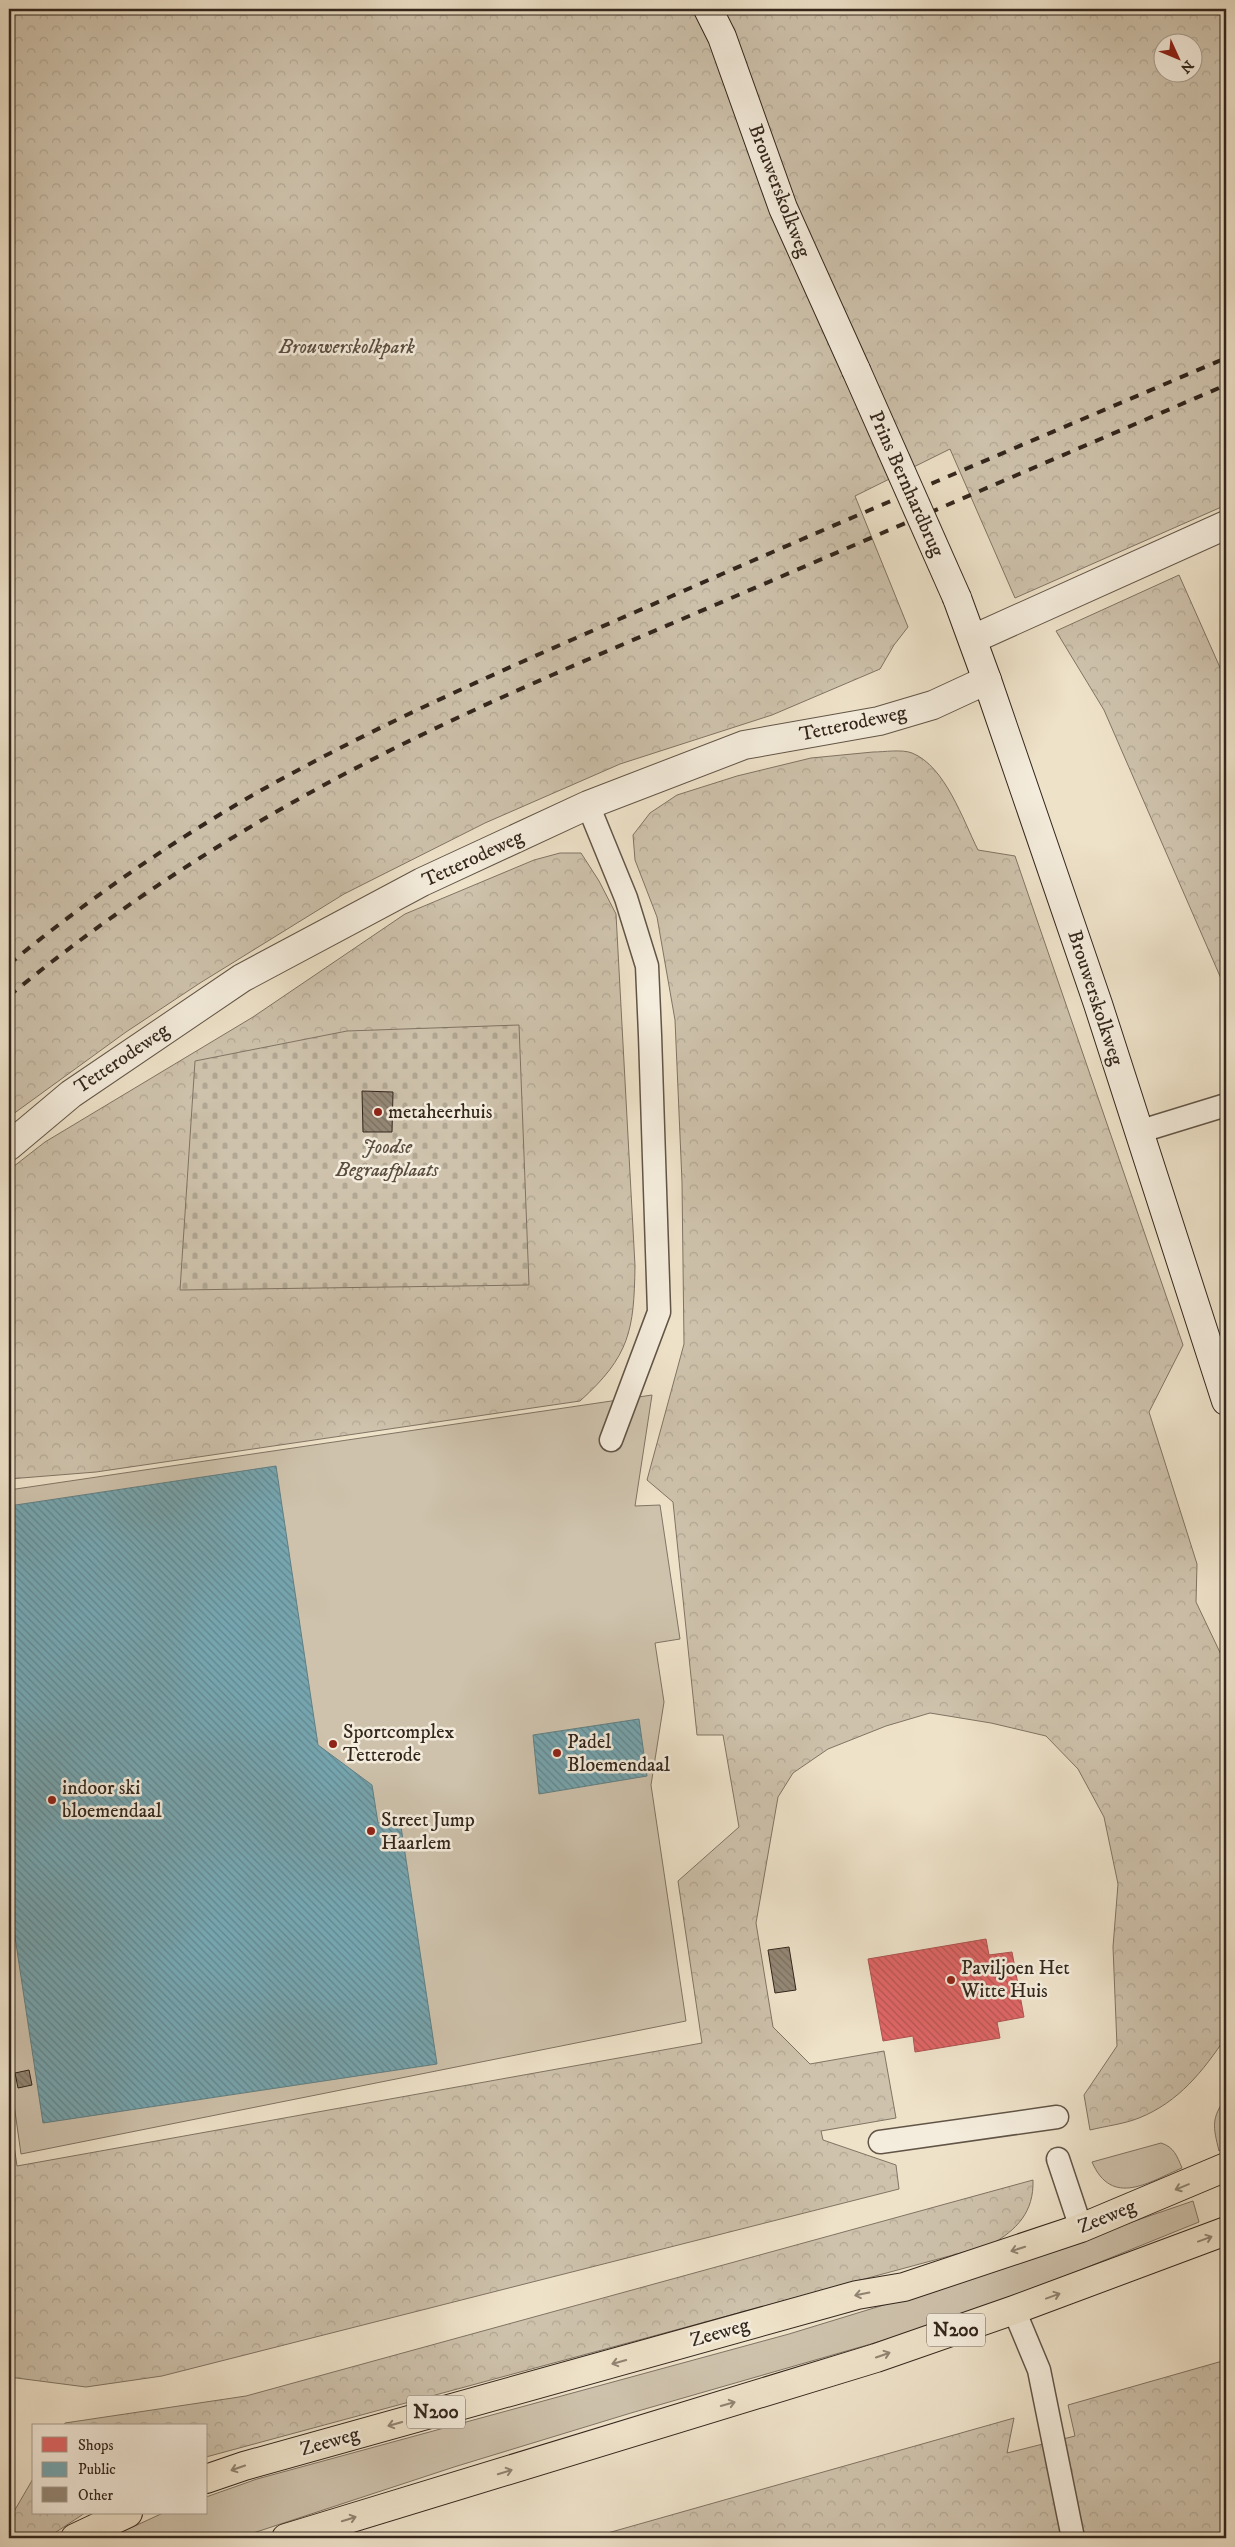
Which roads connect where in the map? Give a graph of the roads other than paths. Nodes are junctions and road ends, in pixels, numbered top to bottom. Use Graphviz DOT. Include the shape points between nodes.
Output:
graph roads {
  1 [pos="708,9"];
  2 [pos="856,370"];
  3 [pos="1226,525"];
  4 [pos="956,598"];
  5 [pos="973,638"];
  6 [pos="988,680"];
  7 [pos="588,805"];
  8 [pos="1226,1105"];
  9 [pos="1138,1132"];
  10 [pos="9,1146"];
  11 [pos="1225,1396"];
  12 [pos="611,1440"];
  13 [pos="1057,2117"];
  14 [pos="880,2142"];
  15 [pos="1058,2160"];
  16 [pos="1226,2167"];
  17 [pos="1081,2228"];
  18 [pos="1226,2231"];
  19 [pos="1014,2310"];
  20 [pos="208,2478"];
  21 [pos="126,2514"];
  22 [pos="75,2538"];
  23 [pos="286,2538"];
  24 [pos="1073,2538"];
  1 -- 2 [label="main road, Brouwerskolkweg" via="722,37 783,208"];
  2 -- 4 [label="main road, Prins Bernhardbrug, bridge"];
  3 -- 5 [label="main road"];
  4 -- 5 [label="main road, Brouwerskolkweg"];
  5 -- 6 [label="main road, Brouwerskolkweg"];
  6 -- 7 [label="main road, Tetterodeweg" via="933,705 879,721 744,745"];
  6 -- 9 [label="main road, Brouwerskolkweg"];
  7 -- 10 [label="main road, Tetterodeweg" via="422,882 242,978 71,1094"];
  7 -- 12 [label="lane" via="626,898 647,966 650,1036 658,1312"];
  8 -- 9 [label="lane"];
  9 -- 11 [label="main road, Brouwerskolkweg"];
  13 -- 14 [label="lane"];
  15 -- 17 [label="lane"];
  16 -- 17 [label="main road, Zeeweg / N200, one-way"];
  17 -- 20 [label="main road, Zeeweg / N200, one-way" via="904,2287 857,2295"];
  19 -- 18 [label="main road, N200, one-way"];
  23 -- 19 [label="main road, N200, one-way" via="755,2396"];
  19 -- 24 [label="lane" via="1039,2370"];
  21 -- 22 [label="main road"];
}
